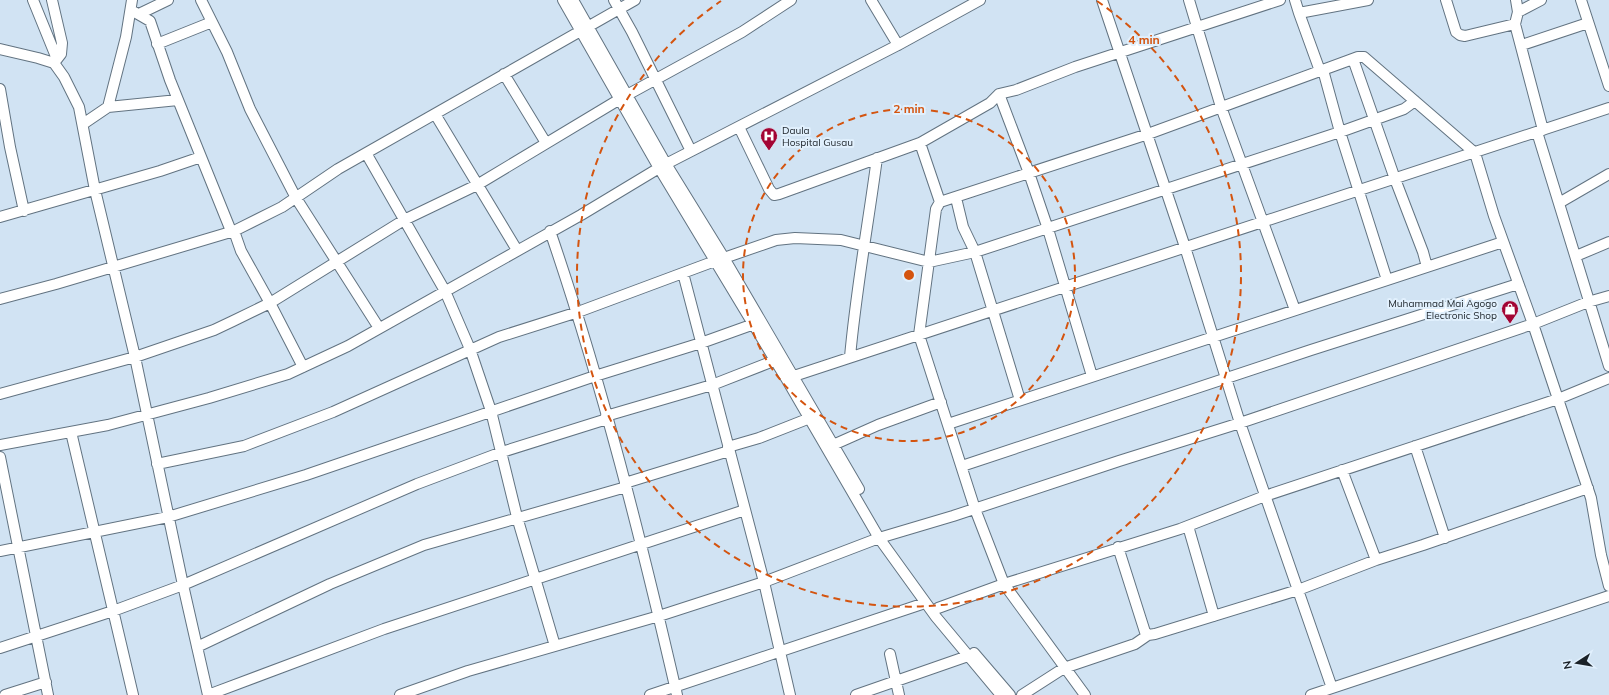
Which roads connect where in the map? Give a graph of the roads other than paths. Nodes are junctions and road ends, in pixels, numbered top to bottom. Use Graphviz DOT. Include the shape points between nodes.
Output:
graph roads {
  1 [pos="32,0"];
  2 [pos="52,0"];
  3 [pos="168,0"];
  4 [pos="201,0"];
  5 [pos="563,0"];
  6 [pos="573,0"];
  7 [pos="635,0"];
  8 [pos="791,0"];
  9 [pos="871,0"];
  10 [pos="1102,0"];
  11 [pos="1189,0"];
  12 [pos="1280,0"];
  13 [pos="1295,0"];
  14 [pos="1368,0"];
  15 [pos="1446,0"];
  16 [pos="1516,0"];
  17 [pos="1541,0"];
  18 [pos="1581,0"];
  19 [pos="975,1"];
  20 [pos="617,4"];
  21 [pos="134,8"];
  22 [pos="1518,12"];
  23 [pos="1299,13"];
  24 [pos="212,22"];
  25 [pos="1588,23"];
  26 [pos="1515,24"];
  27 [pos="1197,27"];
  28 [pos="585,29"];
  29 [pos="157,44"];
  30 [pos="898,45"];
  31 [pos="1522,45"];
  32 [pos="0,49"];
  33 [pos="1119,53"];
  34 [pos="1353,59"];
  35 [pos="55,61"];
  36 [pos="1322,71"];
  37 [pos="504,74"];
  38 [pos="655,79"];
  39 [pos="1609,86"];
  40 [pos="0,89"];
  41 [pos="999,94"];
  42 [pos="623,97"];
  43 [pos="178,100"];
  44 [pos="1415,101"];
  45 [pos="108,107"];
  46 [pos="1221,107"];
  47 [pos="1609,108"];
  48 [pos="435,114"];
  49 [pos="1375,119"];
  50 [pos="83,124"];
  51 [pos="739,127"];
  52 [pos="1540,131"];
  53 [pos="1340,132"];
  54 [pos="1148,134"];
  55 [pos="920,142"];
  56 [pos="546,143"];
  57 [pos="691,151"];
  58 [pos="1475,152"];
  59 [pos="366,153"];
  60 [pos="201,157"];
  61 [pos="877,158"];
  62 [pos="1242,165"];
  63 [pos="663,166"];
  64 [pos="1029,173"];
  65 [pos="1609,174"];
  66 [pos="1395,179"];
  67 [pos="477,185"];
  68 [pos="1166,189"];
  69 [pos="95,190"];
  70 [pos="1358,190"];
  71 [pos="296,198"];
  72 [pos="956,198"];
  73 [pos="940,202"];
  74 [pos="1559,203"];
  75 [pos="24,211"];
  76 [pos="0,217"];
  77 [pos="404,220"];
  78 [pos="1263,221"];
  79 [pos="1048,229"];
  80 [pos="232,231"];
  81 [pos="550,231"];
  82 [pos="1503,242"];
  83 [pos="1609,242"];
  84 [pos="865,247"];
  85 [pos="1185,247"];
  86 [pos="516,250"];
  87 [pos="975,252"];
  88 [pos="1576,256"];
  89 [pos="720,259"];
  90 [pos="336,261"];
  91 [pos="929,262"];
  92 [pos="114,266"];
  93 [pos="1427,267"];
  94 [pos="683,273"];
  95 [pos="1387,280"];
  96 [pos="1518,284"];
  97 [pos="1066,287"];
  98 [pos="445,291"];
  99 [pos="1609,296"];
  100 [pos="0,299"];
  101 [pos="1588,302"];
  102 [pos="270,303"];
  103 [pos="1294,310"];
  104 [pos="992,311"];
  105 [pos="578,312"];
  106 [pos="754,324"];
  107 [pos="1533,324"];
  108 [pos="379,328"];
  109 [pos="919,335"];
  110 [pos="1213,337"];
  111 [pos="701,344"];
  112 [pos="470,349"];
  113 [pos="135,357"];
  114 [pos="850,357"];
  115 [pos="776,360"];
  116 [pos="1609,366"];
  117 [pos="303,367"];
  118 [pos="595,376"];
  119 [pos="794,376"];
  120 [pos="1092,376"];
  121 [pos="1609,378"];
  122 [pos="1226,379"];
  123 [pos="712,385"];
  124 [pos="0,394"];
  125 [pos="1020,400"];
  126 [pos="1558,400"];
  127 [pos="941,402"];
  128 [pos="491,411"];
  129 [pos="146,415"];
  130 [pos="607,418"];
  131 [pos="810,418"];
  132 [pos="1240,423"];
  133 [pos="948,424"];
  134 [pos="71,432"];
  135 [pos="0,445"];
  136 [pos="833,445"];
  137 [pos="1416,446"];
  138 [pos="729,449"];
  139 [pos="502,452"];
  140 [pos="0,457"];
  141 [pos="157,464"];
  142 [pos="962,466"];
  143 [pos="1342,470"];
  144 [pos="626,485"];
  145 [pos="1588,488"];
  146 [pos="1265,496"];
  147 [pos="975,509"];
  148 [pos="745,510"];
  149 [pos="168,517"];
  150 [pos="517,517"];
  151 [pos="1188,526"];
  152 [pos="95,531"];
  153 [pos="883,537"];
  154 [pos="1445,538"];
  155 [pos="642,543"];
  156 [pos="18,547"];
  157 [pos="1118,547"];
  158 [pos="0,551"];
  159 [pos="1376,560"];
  160 [pos="537,578"];
  161 [pos="764,582"];
  162 [pos="1004,584"];
  163 [pos="183,585"];
  164 [pos="1609,586"];
  165 [pos="1298,590"];
  166 [pos="1609,596"];
  167 [pos="925,603"];
  168 [pos="938,608"];
  169 [pos="113,611"];
  170 [pos="659,616"];
  171 [pos="1214,616"];
  172 [pos="1148,635"];
  173 [pos="35,637"];
  174 [pos="555,646"];
  175 [pos="197,647"];
  176 [pos="0,648"];
  177 [pos="780,651"];
  178 [pos="890,654"];
  179 [pos="968,656"];
  180 [pos="1064,668"];
  181 [pos="46,682"];
  182 [pos="896,682"];
  183 [pos="1332,688"];
  184 [pos="676,691"];
  185 [pos="5,695"];
  186 [pos="48,695"];
  187 [pos="133,695"];
  188 [pos="208,695"];
  189 [pos="400,695"];
  190 [pos="650,695"];
  191 [pos="790,695"];
  192 [pos="856,695"];
  193 [pos="900,695"];
  194 [pos="1001,695"];
  195 [pos="1010,695"];
  196 [pos="1022,695"];
  197 [pos="1085,695"];
  198 [pos="1311,695"];
  1 -- 35 [label="street"];
  2 -- 35 [label="street" via="62,43 61,54"];
  3 -- 21 [label="street"];
  4 -- 24 [label="street"];
  5 -- 28 [label="street"];
  6 -- 28 [label="street"];
  7 -- 20 [label="street"];
  8 -- 38 [label="street" via="742,32"];
  9 -- 30 [label="street"];
  10 -- 33 [label="street"];
  11 -- 27 [label="street"];
  12 -- 27 [label="street"];
  13 -- 23 [label="street"];
  14 -- 23 [label="street"];
  15 -- 26 [label="street" via="1456,32 1460,35"];
  16 -- 22 [label="street"];
  17 -- 22 [label="street"];
  18 -- 25 [label="street"];
  19 -- 30 [label="street"];
  20 -- 28 [label="street"];
  20 -- 38 [label="street"];
  21 -- 29 [label="street" via="150,21"];
  21 -- 45 [label="street"];
  22 -- 26 [label="street"];
  23 -- 36 [label="street"];
  24 -- 29 [label="street"];
  24 -- 71 [label="street" via="250,108"];
  25 -- 31 [label="street"];
  25 -- 39 [label="street"];
  26 -- 31 [label="street"];
  27 -- 33 [label="street"];
  27 -- 46 [label="street"];
  28 -- 37 [label="street"];
  28 -- 42 [label="street"];
  29 -- 43 [label="street"];
  30 -- 51 [label="street"];
  31 -- 52 [label="street"];
  32 -- 35 [label="street"];
  33 -- 41 [label="street"];
  33 -- 54 [label="street"];
  34 -- 36 [label="street"];
  34 -- 44 [label="street" via="1364,57"];
  34 -- 49 [label="street"];
  35 -- 50 [label="street" via="79,107"];
  36 -- 46 [label="street"];
  36 -- 53 [label="street"];
  37 -- 48 [label="street"];
  37 -- 56 [label="street"];
  38 -- 42 [label="street"];
  38 -- 57 [label="street"];
  40 -- 75 [label="street"];
  41 -- 55 [label="street" via="990,103"];
  41 -- 64 [label="street"];
  42 -- 56 [label="street"];
  42 -- 63 [label="street"];
  43 -- 45 [label="street"];
  43 -- 60 [label="street"];
  44 -- 49 [label="street" via="1404,109"];
  44 -- 58 [label="street"];
  45 -- 50 [label="street"];
  46 -- 54 [label="street"];
  46 -- 62 [label="street"];
  47 -- 52 [label="street"];
  48 -- 59 [label="street"];
  48 -- 67 [label="street"];
  49 -- 53 [label="street"];
  49 -- 66 [label="street"];
  50 -- 69 [label="street"];
  51 -- 57 [label="street"];
  51 -- 61 [label="street" via="769,189 774,194"];
  52 -- 58 [label="street"];
  52 -- 74 [label="street"];
  53 -- 62 [label="street"];
  53 -- 70 [label="street"];
  54 -- 64 [label="street"];
  54 -- 68 [label="street"];
  55 -- 61 [label="street"];
  55 -- 73 [label="street"];
  56 -- 67 [label="street"];
  57 -- 63 [label="street"];
  58 -- 66 [label="street"];
  58 -- 82 [label="street"];
  59 -- 71 [label="street"];
  59 -- 77 [label="street"];
  60 -- 69 [label="street" via="160,172"];
  60 -- 80 [label="street"];
  61 -- 84 [label="street"];
  62 -- 68 [label="street"];
  62 -- 78 [label="street"];
  63 -- 81 [label="street"];
  63 -- 89 [label="street"];
  64 -- 72 [label="street"];
  64 -- 79 [label="street"];
  65 -- 74 [label="street"];
  66 -- 70 [label="street"];
  66 -- 93 [label="street"];
  67 -- 77 [label="street"];
  67 -- 86 [label="street"];
  68 -- 79 [label="street"];
  68 -- 85 [label="street"];
  69 -- 75 [label="street"];
  69 -- 92 [label="street"];
  70 -- 78 [label="street"];
  70 -- 95 [label="street"];
  71 -- 80 [label="street" via="262,219"];
  71 -- 90 [label="street"];
  72 -- 73 [label="street"];
  72 -- 87 [label="street" via="963,227"];
  73 -- 91 [label="street" via="936,209"];
  74 -- 88 [label="street"];
  75 -- 76 [label="street"];
  77 -- 90 [label="street"];
  77 -- 98 [label="street"];
  78 -- 85 [label="street"];
  78 -- 103 [label="street"];
  79 -- 87 [label="street"];
  79 -- 97 [label="street"];
  80 -- 92 [label="street"];
  80 -- 102 [label="street"];
  81 -- 86 [label="street"];
  81 -- 105 [label="street"];
  82 -- 93 [label="street"];
  82 -- 96 [label="street"];
  83 -- 88 [label="street"];
  84 -- 89 [label="street" via="841,240 795,238 776,240"];
  84 -- 91 [label="street"];
  84 -- 114 [label="street" via="855,303"];
  85 -- 97 [label="street"];
  85 -- 110 [label="street"];
  86 -- 98 [label="street"];
  87 -- 91 [label="street"];
  87 -- 104 [label="street"];
  88 -- 101 [label="street"];
  89 -- 94 [label="street"];
  89 -- 106 [label="street"];
  89 -- 119 [label="street"];
  90 -- 102 [label="street"];
  90 -- 108 [label="street"];
  91 -- 109 [label="street"];
  92 -- 100 [label="street"];
  92 -- 113 [label="street"];
  93 -- 95 [label="street"];
  94 -- 105 [label="street"];
  94 -- 111 [label="street"];
  95 -- 103 [label="street"];
  96 -- 107 [label="street"];
  96 -- 122 [label="street"];
  97 -- 104 [label="street"];
  97 -- 120 [label="street"];
  98 -- 108 [label="street"];
  98 -- 112 [label="street"];
  99 -- 101 [label="street"];
  101 -- 107 [label="street"];
  101 -- 116 [label="street"];
  102 -- 113 [label="street" via="214,330"];
  102 -- 117 [label="street"];
  103 -- 110 [label="street"];
  104 -- 109 [label="street"];
  104 -- 125 [label="street"];
  105 -- 112 [label="street"];
  105 -- 118 [label="street"];
  106 -- 111 [label="street"];
  106 -- 115 [label="street"];
  107 -- 126 [label="street"];
  107 -- 132 [label="street"];
  108 -- 117 [label="street"];
  109 -- 114 [label="street"];
  109 -- 127 [label="street"];
  110 -- 120 [label="street"];
  110 -- 122 [label="street"];
  111 -- 118 [label="street"];
  111 -- 123 [label="street"];
  112 -- 128 [label="street"];
  112 -- 141 [label="street" via="333,412 244,446"];
  113 -- 124 [label="street"];
  113 -- 129 [label="street"];
  114 -- 119 [label="street"];
  115 -- 123 [label="street"];
  115 -- 131 [label="street"];
  117 -- 129 [label="street" via="288,374"];
  118 -- 128 [label="street"];
  118 -- 130 [label="street"];
  119 -- 136 [label="street"];
  120 -- 125 [label="street"];
  121 -- 126 [label="street"];
  122 -- 132 [label="street"];
  122 -- 142 [label="street"];
  123 -- 130 [label="street"];
  123 -- 138 [label="street"];
  125 -- 133 [label="street"];
  126 -- 137 [label="street"];
  126 -- 145 [label="street"];
  127 -- 133 [label="street"];
  127 -- 136 [label="street"];
  128 -- 139 [label="street"];
  128 -- 149 [label="street" via="306,475"];
  129 -- 134 [label="street"];
  129 -- 141 [label="street"];
  130 -- 139 [label="street"];
  130 -- 144 [label="street"];
  131 -- 138 [label="street"];
  131 -- 153 [label="street"];
  132 -- 146 [label="street"];
  132 -- 147 [label="street"];
  133 -- 142 [label="street"];
  134 -- 135 [label="street"];
  134 -- 152 [label="street"];
  136 -- 153 [label="street"];
  137 -- 143 [label="street"];
  137 -- 154 [label="street"];
  138 -- 144 [label="street"];
  138 -- 148 [label="street"];
  139 -- 150 [label="street"];
  139 -- 163 [label="street" via="418,484"];
  140 -- 156 [label="street"];
  141 -- 149 [label="street"];
  142 -- 147 [label="street"];
  143 -- 146 [label="street"];
  143 -- 159 [label="street"];
  144 -- 150 [label="street"];
  144 -- 155 [label="street"];
  145 -- 154 [label="street"];
  145 -- 164 [label="street"];
  146 -- 151 [label="street"];
  146 -- 165 [label="street"];
  147 -- 153 [label="street"];
  147 -- 162 [label="street"];
  148 -- 155 [label="street"];
  148 -- 161 [label="street"];
  149 -- 152 [label="street"];
  149 -- 163 [label="street"];
  150 -- 160 [label="street"];
  150 -- 175 [label="street" via="424,545 330,584"];
  151 -- 157 [label="street"];
  151 -- 171 [label="street"];
  152 -- 156 [label="street"];
  152 -- 169 [label="street"];
  153 -- 161 [label="street"];
  153 -- 167 [label="street"];
  153 -- 168 [label="street"];
  154 -- 159 [label="street"];
  155 -- 160 [label="street"];
  155 -- 170 [label="street"];
  156 -- 158 [label="street"];
  156 -- 173 [label="street"];
  157 -- 162 [label="street"];
  157 -- 172 [label="street"];
  159 -- 165 [label="street"];
  160 -- 174 [label="street"];
  160 -- 188 [label="street" via="384,629"];
  161 -- 170 [label="street"];
  161 -- 177 [label="street"];
  162 -- 168 [label="street"];
  162 -- 180 [label="street"];
  163 -- 169 [label="street"];
  163 -- 175 [label="street"];
  165 -- 171 [label="street"];
  165 -- 183 [label="street"];
  166 -- 183 [label="street"];
  167 -- 177 [label="street"];
  167 -- 179 [label="street"];
  168 -- 195 [label="street"];
  169 -- 173 [label="street"];
  169 -- 187 [label="street"];
  170 -- 174 [label="street"];
  170 -- 184 [label="street"];
  171 -- 172 [label="street"];
  172 -- 180 [label="street" via="1135,644"];
  173 -- 176 [label="street"];
  173 -- 181 [label="street"];
  174 -- 189 [label="street" via="468,671"];
  175 -- 188 [label="street"];
  177 -- 184 [label="street"];
  177 -- 191 [label="street"];
  178 -- 182 [label="street"];
  179 -- 182 [label="street"];
  179 -- 194 [label="street"];
  180 -- 196 [label="street"];
  180 -- 197 [label="street"];
  181 -- 185 [label="street"];
  181 -- 186 [label="street"];
  182 -- 192 [label="street"];
  182 -- 193 [label="street"];
  183 -- 198 [label="street"];
  184 -- 190 [label="street"];
}
